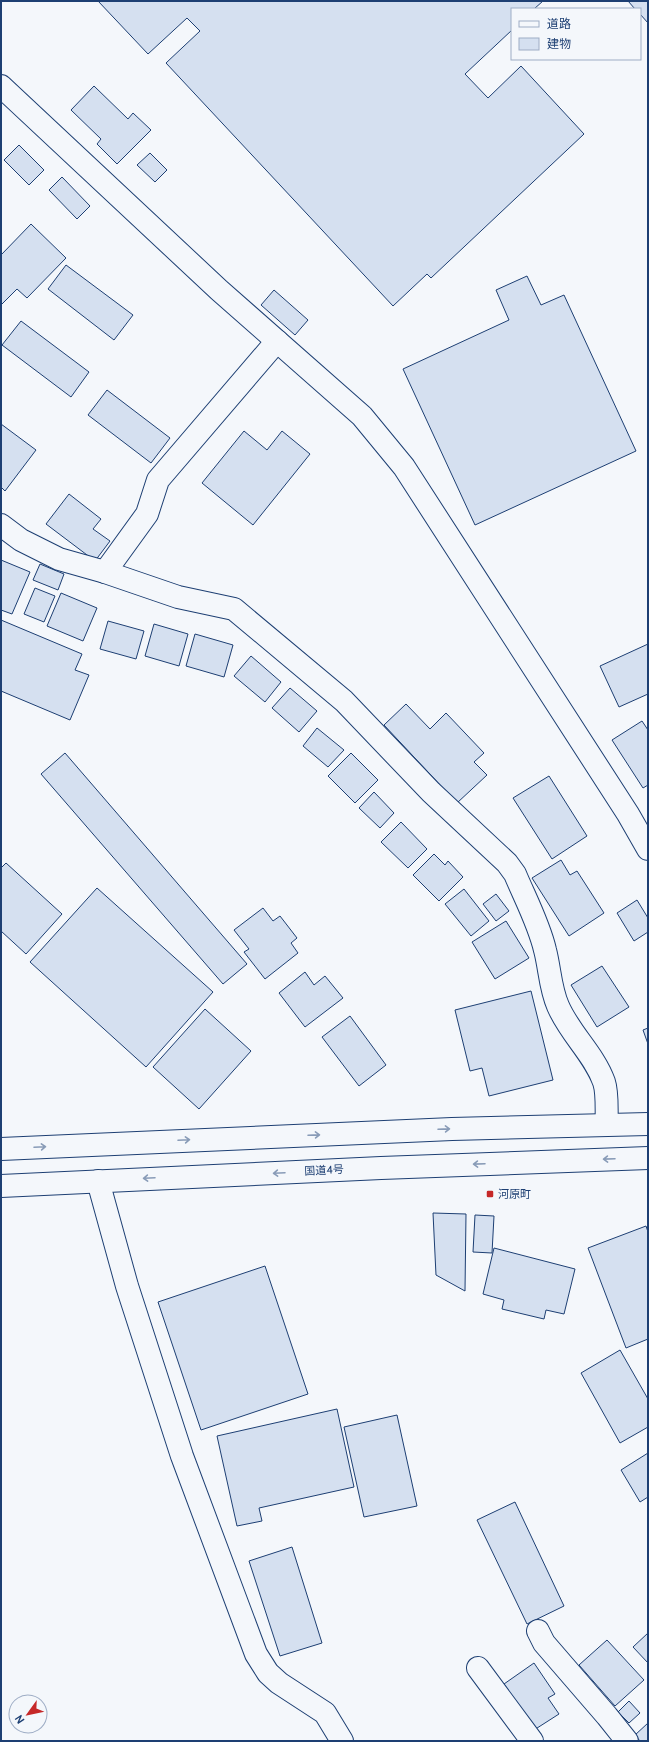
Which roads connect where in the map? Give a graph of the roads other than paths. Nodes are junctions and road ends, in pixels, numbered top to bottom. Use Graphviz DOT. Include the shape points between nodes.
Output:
graph roads {
  1 [pos="1,86"];
  2 [pos="277,341"];
  3 [pos="1,525"];
  4 [pos="105,572"];
  5 [pos="648,849"];
  6 [pos="607,1124"];
  7 [pos="648,1124"];
  8 [pos="1,1149"];
  9 [pos="648,1158"];
  10 [pos="98,1181"];
  11 [pos="1,1186"];
  12 [pos="538,1631"];
  13 [pos="478,1668"];
  14 [pos="342,1741"];
  15 [pos="532,1741"];
  16 [pos="627,1741"];
  1 -- 2 [label="main road"];
  2 -- 4 [label="main road" via="158,480 147,514"];
  2 -- 5 [label="main road" via="362,416 404,467"];
  3 -- 4 [label="main road" via="21,540 59,559"];
  4 -- 6 [label="main road" via="178,597 234,609 344,701 431,792 507,863 515,874 545,949 551,988 559,1008 605,1084"];
  6 -- 7 [label="main road"];
  8 -- 6 [label="main road, one-way"];
  9 -- 10 [label="main road, 国道4号, one-way"];
  10 -- 11 [label="main road, 国道4号"];
  10 -- 14 [label="main road" via="127,1286 182,1456 256,1654 268,1673 279,1683 326,1713"];
  12 -- 16 [label="main road" via="544,1643"];
  13 -- 15 [label="main road"];
}
